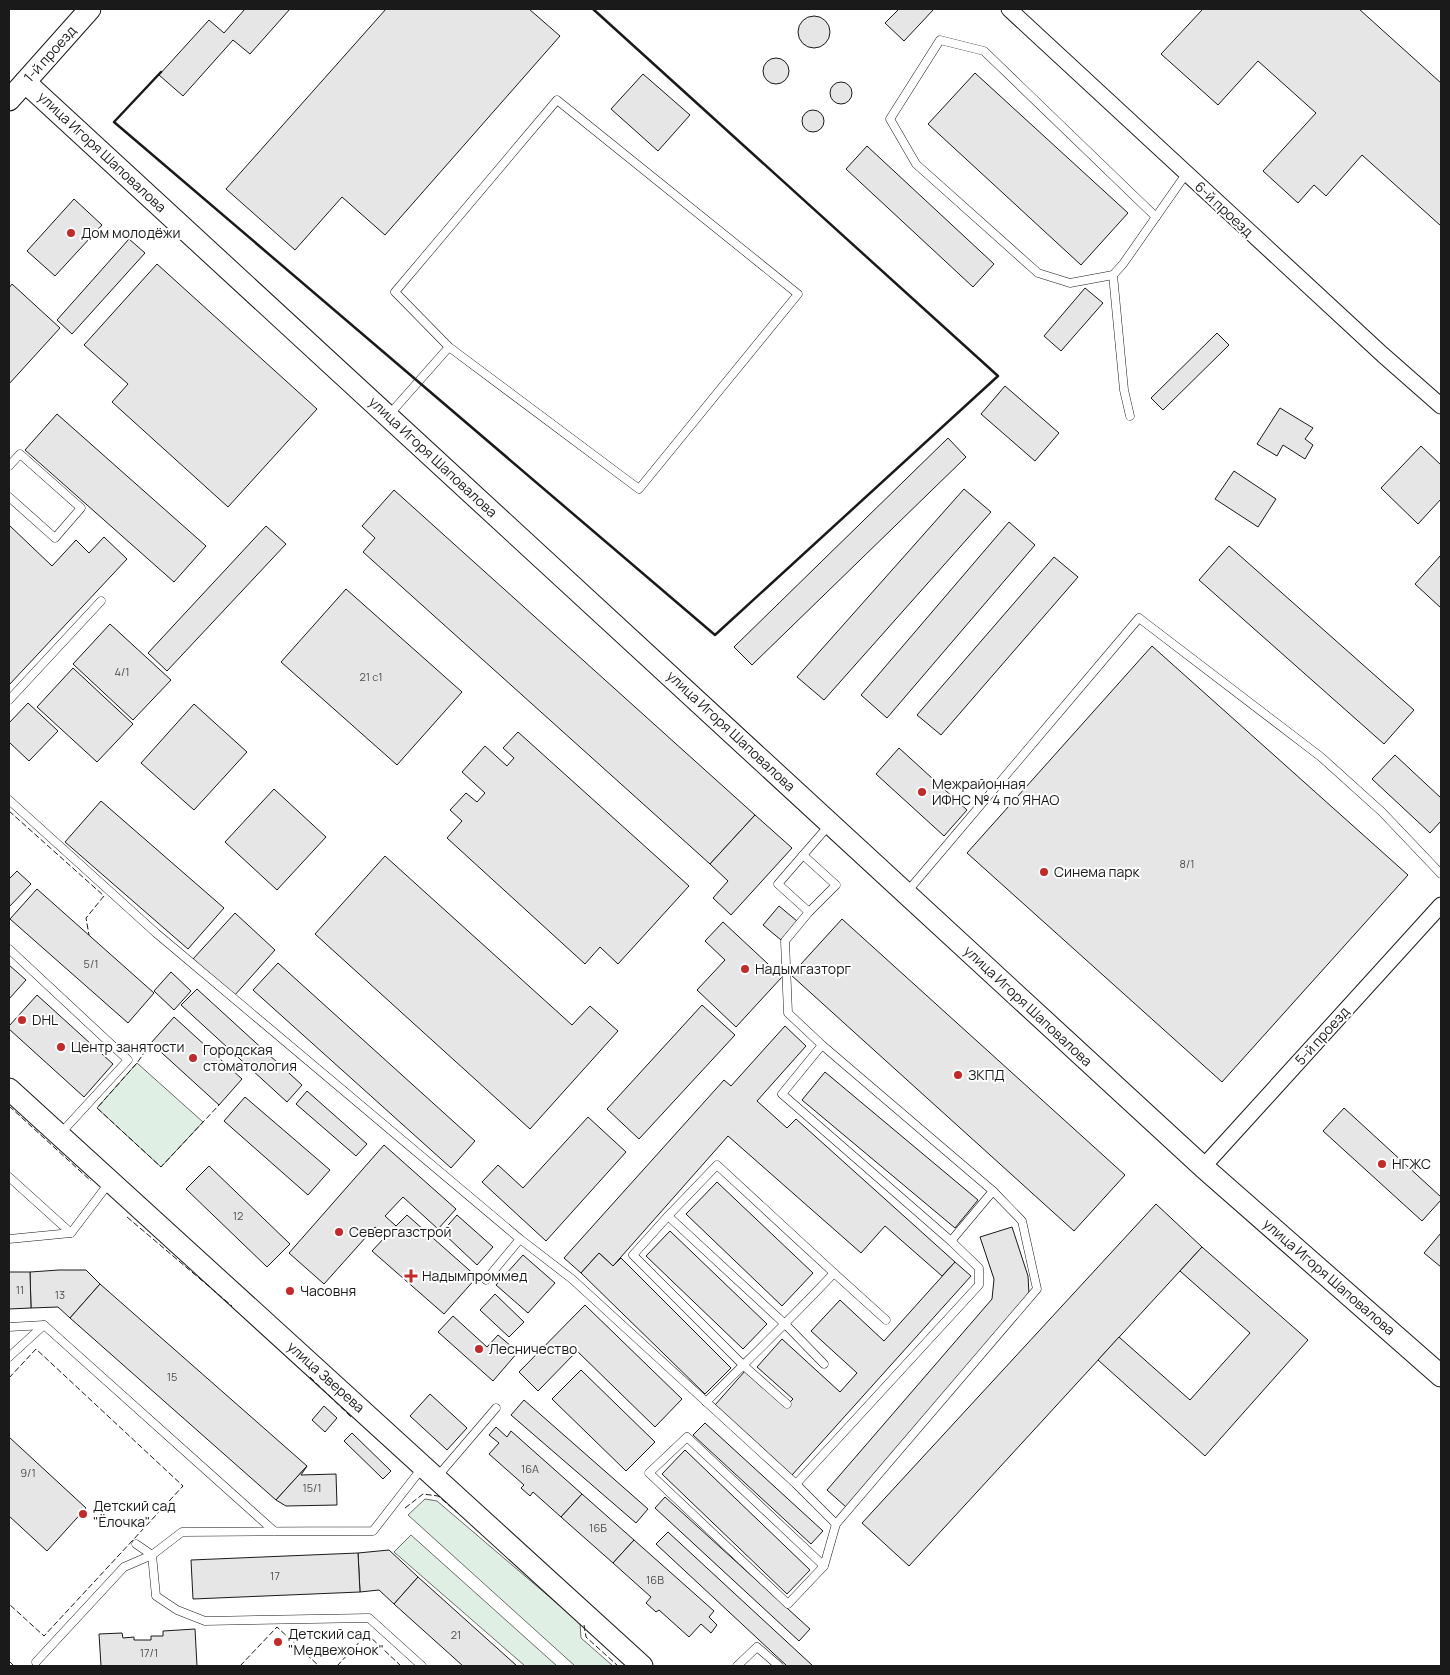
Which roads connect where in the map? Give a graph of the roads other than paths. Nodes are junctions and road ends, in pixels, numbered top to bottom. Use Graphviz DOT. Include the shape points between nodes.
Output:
graph roads {
  1 [pos="90,9"];
  2 [pos="1009,9"];
  3 [pos="25,82"];
  4 [pos="9,100"];
  5 [pos="1186,174"];
  6 [pos="1156,217"];
  7 [pos="1113,275"];
  8 [pos="449,347"];
  9 [pos="1441,406"];
  10 [pos="388,416"];
  11 [pos="1130,416"];
  12 [pos="9,466"];
  13 [pos="9,497"];
  14 [pos="101,601"];
  15 [pos="9,700"];
  16 [pos="9,800"];
  17 [pos="830,824"];
  18 [pos="803,855"];
  19 [pos="1441,874"];
  20 [pos="906,893"];
  21 [pos="1441,905"];
  22 [pos="809,912"];
  23 [pos="9,949"];
  24 [pos="822,1045"];
  25 [pos="9,1089"];
  26 [pos="59,1135"];
  27 [pos="1203,1167"];
  28 [pos="9,1177"];
  29 [pos="110,1182"];
  30 [pos="993,1191"];
  31 [pos="668,1216"];
  32 [pos="71,1233"];
  33 [pos="9,1239"];
  34 [pos="520,1239"];
  35 [pos="951,1241"];
  36 [pos="834,1273"];
  37 [pos="486,1280"];
  38 [pos="886,1320"];
  39 [pos="786,1324"];
  40 [pos="44,1325"];
  41 [pos="9,1327"];
  42 [pos="9,1357"];
  43 [pos="824,1364"];
  44 [pos="743,1365"];
  45 [pos="1441,1376"];
  46 [pos="706,1402"];
  47 [pos="787,1404"];
  48 [pos="496,1408"];
  49 [pos="430,1473"];
  50 [pos="796,1484"];
  51 [pos="836,1524"];
  52 [pos="274,1531"];
  53 [pos="136,1544"];
  54 [pos="152,1555"];
  55 [pos="824,1566"];
  56 [pos="36,1662"];
  57 [pos="422,1666"];
  58 [pos="642,1666"];
  59 [pos="737,1666"];
  60 [pos="778,1666"];
  1 -- 3 [label="street, 1-й проезд"];
  2 -- 5 [label="street, 6-й проезд"];
  3 -- 4 [label="street, 1-й проезд"];
  3 -- 10 [label="street, улица Игоря Шаповалова"];
  5 -- 6 [label="lane"];
  5 -- 9 [label="street, 6-й проезд"];
  6 -- 7 [label="lane"];
  6 -- 7 [label="lane" via="984,51 940,40 890,118 916,164 1038,273 1070,283"];
  7 -- 11 [label="lane" via="1124,390"];
  8 -- 8 [label="lane" via="395,292 557,100 798,294 639,489"];
  8 -- 10 [label="lane"];
  10 -- 17 [label="street, улица Игоря Шаповалова"];
  12 -- 13 [label="lane" via="20,454 81,508 55,538"];
  14 -- 15 [label="lane"];
  16 -- 34 [label="lane" via="156,933"];
  17 -- 18 [label="lane"];
  17 -- 20 [label="street, улица Игоря Шаповалова"];
  18 -- 22 [label="lane" via="778,884"];
  18 -- 22 [label="lane" via="836,884"];
  19 -- 20 [label="lane" via="1382,812 1321,757 1139,618"];
  20 -- 27 [label="street, улица Игоря Шаповалова"];
  21 -- 27 [label="street, 5-й проезд"];
  22 -- 24 [label="lane" via="785,941 788,1013"];
  23 -- 26 [label="lane" via="128,1060"];
  24 -- 30 [label="lane"];
  24 -- 35 [label="lane" via="782,1094"];
  25 -- 26 [label="street, улица Зверева"];
  26 -- 29 [label="street, улица Зверева"];
  27 -- 45 [label="street, улица Игоря Шаповалова"];
  28 -- 32 [label="lane"];
  29 -- 32 [label="lane"];
  29 -- 49 [label="street, улица Зверева"];
  30 -- 35 [label="lane"];
  30 -- 51 [label="lane" via="1022,1221 1037,1289"];
  31 -- 36 [label="lane" via="717,1165"];
  31 -- 39 [label="lane"];
  31 -- 44 [label="lane" via="632,1256"];
  32 -- 33 [label="lane"];
  34 -- 37 [label="lane"];
  34 -- 46 [label="lane" via="572,1279"];
  35 -- 50 [label="lane" via="978,1268 979,1285"];
  36 -- 38 [label="lane"];
  36 -- 39 [label="lane"];
  39 -- 43 [label="lane"];
  39 -- 44 [label="lane"];
  40 -- 41 [label="lane"];
  40 -- 42 [label="lane"];
  40 -- 52 [label="lane"];
  44 -- 46 [label="lane"];
  44 -- 47 [label="lane"];
  46 -- 50 [label="lane"];
  48 -- 49 [label="lane"];
  49 -- 52 [label="lane" via="373,1531"];
  49 -- 58 [label="street, улица Зверева"];
  50 -- 51 [label="lane"];
  51 -- 55 [label="lane"];
  52 -- 54 [label="lane" via="182,1532"];
  53 -- 54 [label="lane"];
  54 -- 56 [label="lane" via="124,1567"];
  54 -- 57 [label="lane" via="156,1596 178,1610 205,1621 369,1618"];
  55 -- 55 [label="lane" via="687,1437 649,1473 788,1604"];
  59 -- 60 [label="lane" via="757,1646"];
}
